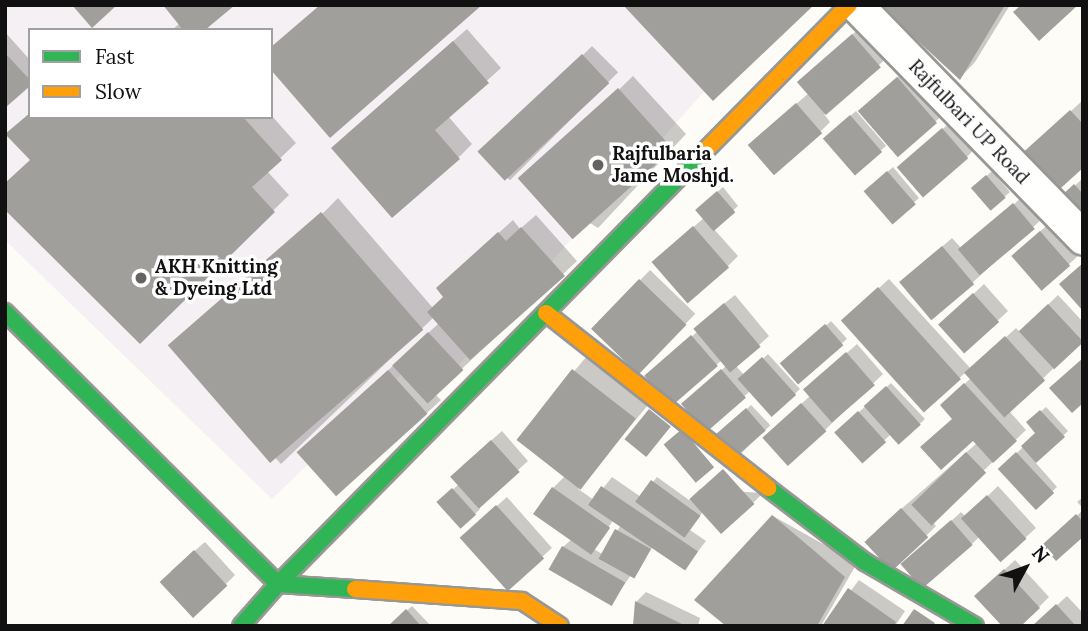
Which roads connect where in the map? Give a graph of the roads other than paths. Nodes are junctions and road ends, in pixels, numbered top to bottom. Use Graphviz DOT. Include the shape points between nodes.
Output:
graph roads {
  1 [pos="841,8"];
  2 [pos="1083,238"];
  3 [pos="5,312"];
  4 [pos="546,313"];
  5 [pos="278,584"];
  6 [pos="242,626"];
  7 [pos="560,626"];
  8 [pos="975,626"];
  1 -- 2 [label="street, Rajfulbari UP Road"];
  1 -- 4 [label="street"];
  3 -- 5 [label="street"];
  4 -- 5 [label="street"];
  4 -- 8 [label="street" via="865,562"];
  5 -- 6 [label="street"];
  5 -- 7 [label="street" via="522,601"];
}
